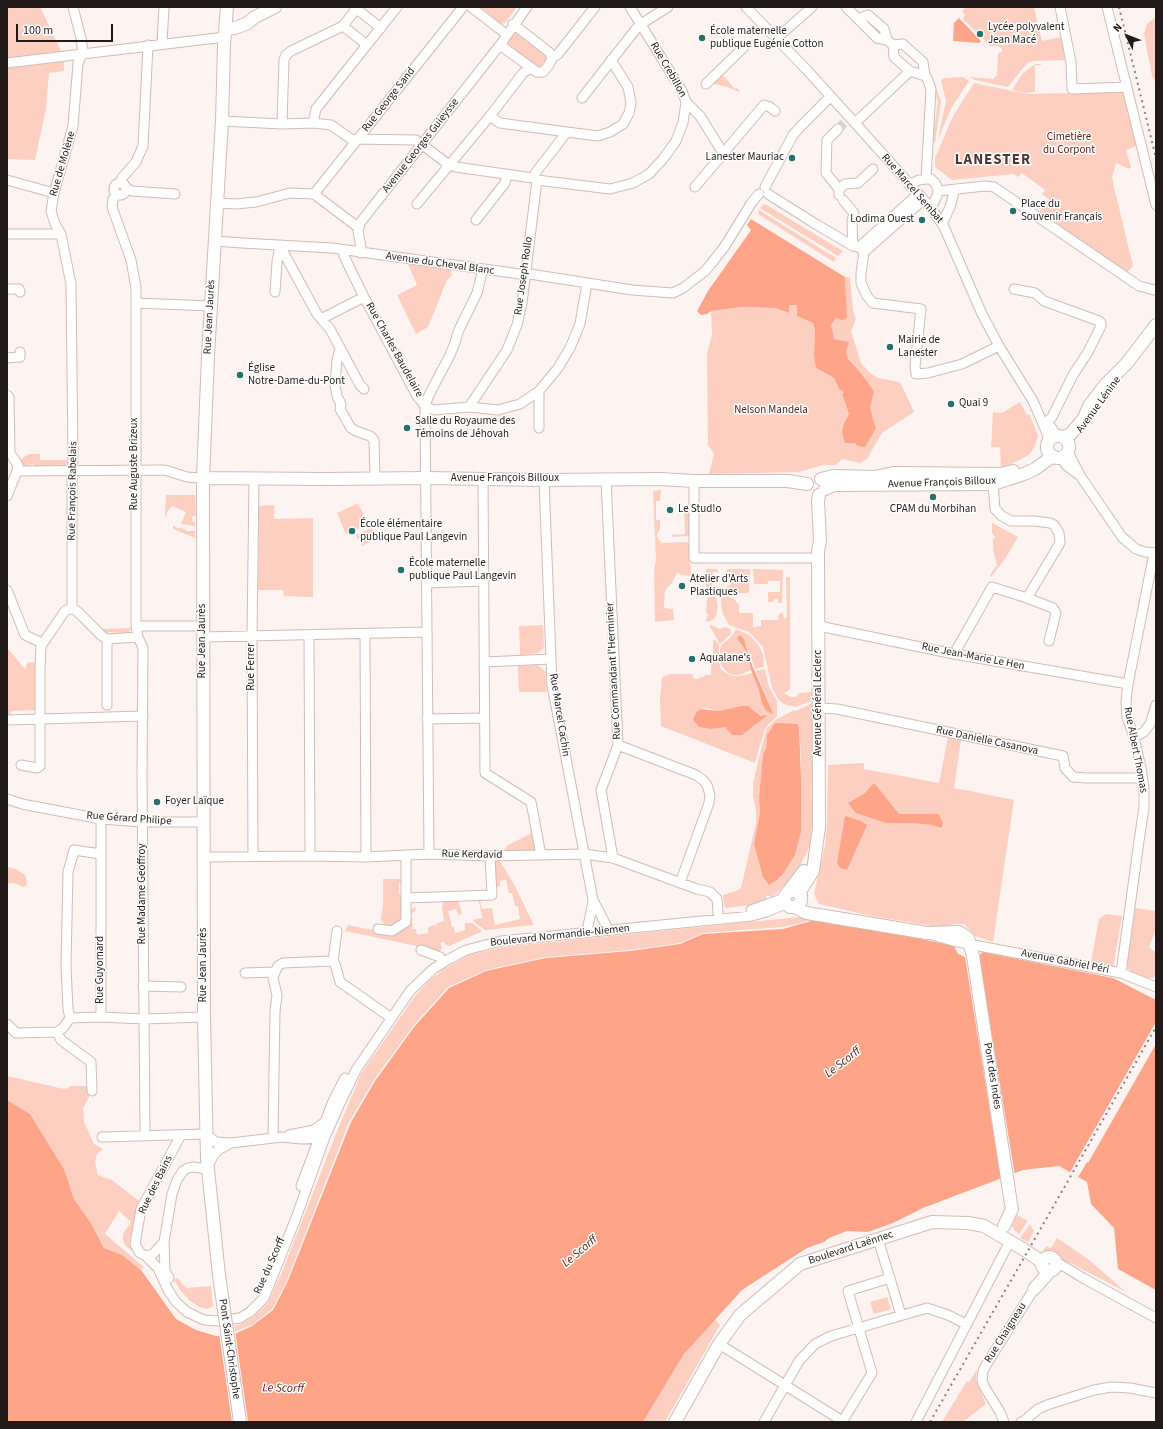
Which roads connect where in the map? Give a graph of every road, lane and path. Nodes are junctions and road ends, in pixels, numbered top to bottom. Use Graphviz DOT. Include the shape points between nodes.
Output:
graph roads {
  1 [pos="73,7"];
  2 [pos="164,7"];
  3 [pos="276,7"];
  4 [pos="397,7"];
  5 [pos="463,7"];
  6 [pos="471,7"];
  7 [pos="527,7"];
  8 [pos="595,7"];
  9 [pos="630,7"];
  10 [pos="668,7"];
  11 [pos="746,7"];
  12 [pos="812,7"];
  13 [pos="846,7"];
  14 [pos="1060,7"];
  15 [pos="1107,7"];
  16 [pos="355,8"];
  17 [pos="227,10"];
  18 [pos="255,17"];
  19 [pos="514,24"];
  20 [pos="640,24"];
  21 [pos="343,26"];
  22 [pos="380,28"];
  23 [pos="225,33"];
  24 [pos="506,34"];
  25 [pos="777,38"];
  26 [pos="162,43"];
  27 [pos="890,43"];
  28 [pos="367,45"];
  29 [pos="500,45"];
  30 [pos="148,46"];
  31 [pos="744,47"];
  32 [pos="83,53"];
  33 [pos="552,58"];
  34 [pos="611,60"];
  35 [pos="7,63"];
  36 [pos="532,69"];
  37 [pos="910,71"];
  38 [pos="925,76"];
  39 [pos="706,84"];
  40 [pos="1127,87"];
  41 [pos="830,97"];
  42 [pos="582,98"];
  43 [pos="686,102"];
  44 [pos="775,111"];
  45 [pos="490,116"];
  46 [pos="222,121"];
  47 [pos="847,123"];
  48 [pos="282,124"];
  49 [pos="313,124"];
  50 [pos="567,132"];
  51 [pos="358,139"];
  52 [pos="422,144"];
  53 [pos="723,153"];
  54 [pos="885,158"];
  55 [pos="449,165"];
  56 [pos="507,175"];
  57 [pos="535,179"];
  58 [pos="926,179"];
  59 [pos="7,180"];
  60 [pos="909,184"];
  61 [pos="123,185"];
  62 [pos="695,187"];
  63 [pos="955,189"];
  64 [pos="938,190"];
  65 [pos="764,192"];
  66 [pos="54,193"];
  67 [pos="175,194"];
  68 [pos="314,194"];
  69 [pos="840,195"];
  70 [pos="920,197"];
  71 [pos="217,203"];
  72 [pos="417,204"];
  73 [pos="1156,205"];
  74 [pos="931,208"];
  75 [pos="476,220"];
  76 [pos="942,224"];
  77 [pos="359,228"];
  78 [pos="7,234"];
  79 [pos="61,234"];
  80 [pos="215,241"];
  81 [pos="280,246"];
  82 [pos="859,248"];
  83 [pos="344,250"];
  84 [pos="360,253"];
  85 [pos="483,269"];
  86 [pos="524,274"];
  87 [pos="587,283"];
  88 [pos="7,288"];
  89 [pos="1014,289"];
  90 [pos="1156,289"];
  91 [pos="20,292"];
  92 [pos="275,292"];
  93 [pos="72,296"];
  94 [pos="364,297"];
  95 [pos="136,303"];
  96 [pos="211,306"];
  97 [pos="1156,315"];
  98 [pos="321,319"];
  99 [pos="1156,325"];
  100 [pos="999,346"];
  101 [pos="340,349"];
  102 [pos="20,352"];
  103 [pos="7,358"];
  104 [pos="1127,364"];
  105 [pos="1106,384"];
  106 [pos="364,389"];
  107 [pos="539,391"];
  108 [pos="7,395"];
  109 [pos="1032,401"];
  110 [pos="425,406"];
  111 [pos="469,407"];
  112 [pos="1047,422"];
  113 [pos="539,428"];
  114 [pos="1058,447"];
  115 [pos="17,471"];
  116 [pos="72,471"];
  117 [pos="135,471"];
  118 [pos="1000,474"];
  119 [pos="203,478"];
  120 [pos="254,478"];
  121 [pos="427,478"];
  122 [pos="375,479"];
  123 [pos="483,479"];
  124 [pos="606,479"];
  125 [pos="544,480"];
  126 [pos="694,481"];
  127 [pos="993,484"];
  128 [pos="819,489"];
  129 [pos="7,496"];
  130 [pos="1155,553"];
  131 [pos="818,555"];
  132 [pos="484,581"];
  133 [pos="427,582"];
  134 [pos="7,590"];
  135 [pos="1027,598"];
  136 [pos="72,608"];
  137 [pos="136,626"];
  138 [pos="819,626"];
  139 [pos="203,632"];
  140 [pos="427,632"];
  141 [pos="365,634"];
  142 [pos="309,635"];
  143 [pos="138,637"];
  144 [pos="252,637"];
  145 [pos="107,639"];
  146 [pos="1049,641"];
  147 [pos="42,643"];
  148 [pos="954,654"];
  149 [pos="551,659"];
  150 [pos="484,662"];
  151 [pos="1128,684"];
  152 [pos="107,705"];
  153 [pos="1156,705"];
  154 [pos="820,708"];
  155 [pos="143,716"];
  156 [pos="484,718"];
  157 [pos="427,719"];
  158 [pos="7,720"];
  159 [pos="40,720"];
  160 [pos="1134,737"];
  161 [pos="618,745"];
  162 [pos="21,765"];
  163 [pos="1142,778"];
  164 [pos="7,800"];
  165 [pos="100,819"];
  166 [pos="143,822"];
  167 [pos="204,822"];
  168 [pos="100,854"];
  169 [pos="429,854"];
  170 [pos="584,854"];
  171 [pos="406,855"];
  172 [pos="541,855"];
  173 [pos="253,856"];
  174 [pos="310,856"];
  175 [pos="366,856"];
  176 [pos="490,856"];
  177 [pos="204,857"];
  178 [pos="613,858"];
  179 [pos="680,883"];
  180 [pos="407,898"];
  181 [pos="793,899"];
  182 [pos="593,900"];
  183 [pos="718,913"];
  184 [pos="606,925"];
  185 [pos="588,926"];
  186 [pos="378,929"];
  187 [pos="338,931"];
  188 [pos="971,943"];
  189 [pos="421,950"];
  190 [pos="440,957"];
  191 [pos="333,961"];
  192 [pos="274,972"];
  193 [pos="245,973"];
  194 [pos="1121,973"];
  195 [pos="1156,985"];
  196 [pos="143,986"];
  197 [pos="181,987"];
  198 [pos="387,1015"];
  199 [pos="101,1017"];
  200 [pos="204,1017"];
  201 [pos="70,1018"];
  202 [pos="144,1019"];
  203 [pos="7,1024"];
  204 [pos="57,1032"];
  205 [pos="92,1091"];
  206 [pos="325,1122"];
  207 [pos="206,1134"];
  208 [pos="145,1135"];
  209 [pos="182,1135"];
  210 [pos="102,1137"];
  211 [pos="278,1137"];
  212 [pos="322,1138"];
  213 [pos="301,1139"];
  214 [pos="231,1143"];
  215 [pos="321,1150"];
  216 [pos="312,1156"];
  217 [pos="207,1169"];
  218 [pos="1003,1232"];
  219 [pos="878,1239"];
  220 [pos="164,1242"];
  221 [pos="146,1256"];
  222 [pos="1049,1264"];
  223 [pos="160,1271"];
  224 [pos="219,1275"];
  225 [pos="890,1278"];
  226 [pos="1034,1289"];
  227 [pos="901,1315"];
  228 [pos="1156,1318"];
  229 [pos="966,1324"];
  230 [pos="859,1328"];
  231 [pos="719,1344"];
  232 [pos="785,1385"];
  233 [pos="1156,1393"];
  234 [pos="240,1422"];
  235 [pos="675,1422"];
  236 [pos="764,1422"];
  237 [pos="843,1422"];
  238 [pos="916,1422"];
  239 [pos="1004,1422"];
  240 [pos="1021,1422"];
  1 -- 32 [label="street"];
  2 -- 26 [label="street"];
  3 -- 18 [label="main road"];
  4 -- 22 [label="street"];
  5 -- 51 [label="street, Rue George Sand"];
  6 -- 24 [label="street"];
  7 -- 19 [label="street, Avenue Georges Guieysse"];
  8 -- 33 [label="street" via="558,54"];
  9 -- 20 [label="street, Rue Crebillon"];
  10 -- 20 [label="street"];
  11 -- 25 [label="street, Rue Marcel Sembat"];
  12 -- 25 [label="street"];
  13 -- 27 [label="street" via="877,38"];
  14 -- 40 [label="street" via="1071,62 1072,88"];
  15 -- 40 [label="street"];
  16 -- 21 [label="street"];
  16 -- 22 [label="street"];
  17 -- 18 [label="main road" via="241,18"];
  17 -- 23 [label="main road, Rue Jean Jaurès"];
  18 -- 23 [label="main road"];
  19 -- 24 [label="street, Avenue Georges Guieysse"];
  19 -- 33 [label="street" via="549,52"];
  20 -- 34 [label="street"];
  20 -- 43 [label="street, Rue Crebillon" via="682,90"];
  21 -- 28 [label="street"];
  21 -- 48 [label="street" via="286,55"];
  22 -- 28 [label="street"];
  23 -- 26 [label="street"];
  23 -- 46 [label="main road, Rue Jean Jaurès"];
  24 -- 29 [label="street, Avenue Georges Guieysse"];
  25 -- 41 [label="street, Rue Marcel Sembat"];
  26 -- 30 [label="street"];
  27 -- 37 [label="street" via="894,57"];
  27 -- 38 [label="street" via="903,44 915,54 923,62"];
  28 -- 49 [label="street" via="316,109"];
  29 -- 36 [label="street"];
  29 -- 52 [label="street, Avenue Georges Guieysse"];
  30 -- 32 [label="street"];
  30 -- 61 [label="street" via="143,146 136,162 122,178"];
  31 -- 39 [label="street"];
  32 -- 35 [label="street"];
  32 -- 66 [label="street, Rue de Molène" via="78,63 73,126"];
  33 -- 36 [label="street" via="543,72"];
  34 -- 42 [label="street"];
  34 -- 50 [label="street" via="628,87 631,103 623,124 598,136"];
  36 -- 45 [label="street" via="523,73"];
  37 -- 38 [label="street"];
  37 -- 47 [label="street"];
  38 -- 58 [label="street" via="931,89"];
  40 -- 73 [label="street"];
  41 -- 47 [label="street, Rue Marcel Sembat"];
  41 -- 65 [label="street" via="793,135"];
  43 -- 53 [label="street" via="700,116"];
  43 -- 57 [label="street, Rue Crebillon" via="683,123 676,141 649,174 633,183 610,189"];
  44 -- 53 [label="street" via="764,105"];
  45 -- 50 [label="street" via="500,122"];
  45 -- 55 [label="street"];
  46 -- 48 [label="street"];
  46 -- 71 [label="main road, Rue Jean Jaurès"];
  47 -- 54 [label="street, Rue Marcel Sembat"];
  47 -- 69 [label="street" via="827,140 826,173"];
  48 -- 49 [label="street"];
  49 -- 51 [label="street" via="331,125 351,139"];
  50 -- 57 [label="street" via="536,172"];
  51 -- 52 [label="street" via="416,140"];
  51 -- 68 [label="street, Rue George Sand"];
  52 -- 55 [label="street"];
  52 -- 77 [label="street, Avenue Georges Guieysse" via="360,223"];
  53 -- 62 [label="street"];
  54 -- 60 [label="street, Rue Marcel Sembat"];
  54 -- 69 [label="street" via="858,183 845,184"];
  55 -- 56 [label="street, Rue Crebillon"];
  55 -- 72 [label="street"];
  56 -- 57 [label="street, Rue Crebillon"];
  56 -- 75 [label="street" via="505,183"];
  57 -- 86 [label="street, Rue Joseph Rollo"];
  58 -- 60 [label="street"];
  58 -- 64 [label="street" via="931,179"];
  59 -- 66 [label="street"];
  60 -- 70 [label="street, Rue Marcel Sembat"];
  61 -- 67 [label="street" via="132,190"];
  61 -- 95 [label="street, Rue Auguste Brizeux" via="116,184 114,187 116,194 112,207 131,260"];
  63 -- 64 [label="street"];
  63 -- 76 [label="street"];
  63 -- 90 [label="street" via="994,187 1139,286"];
  64 -- 74 [label="street"];
  65 -- 82 [label="street"];
  65 -- 87 [label="street, Avenue du Cheval Blanc" via="752,202 725,246 705,271 679,291 665,294"];
  66 -- 79 [label="street, Rue de Molène" via="51,211"];
  68 -- 71 [label="street" via="290,193 256,202"];
  68 -- 77 [label="street"];
  69 -- 82 [label="street" via="854,213 852,221"];
  70 -- 74 [label="street, Rue Marcel Sembat"];
  70 -- 82 [label="street"];
  71 -- 80 [label="main road, Rue Jean Jaurès"];
  74 -- 76 [label="street, Rue Marcel Sembat"];
  76 -- 100 [label="street, Rue Marcel Sembat"];
  77 -- 84 [label="street"];
  78 -- 79 [label="street"];
  79 -- 93 [label="street, Rue de Molène"];
  80 -- 81 [label="street, Avenue du Cheval Blanc"];
  80 -- 96 [label="main road, Rue Jean Jaurès"];
  81 -- 83 [label="street, Avenue du Cheval Blanc"];
  81 -- 92 [label="street"];
  81 -- 98 [label="street"];
  82 -- 100 [label="street" via="861,283 873,303 921,309 916,374 928,374 962,364"];
  83 -- 84 [label="street, Avenue du Cheval Blanc"];
  83 -- 94 [label="street, Rue Charles Baudelaire" via="344,256"];
  84 -- 85 [label="street, Avenue du Cheval Blanc"];
  85 -- 86 [label="street, Avenue du Cheval Blanc"];
  85 -- 110 [label="street" via="477,293"];
  86 -- 87 [label="street, Avenue du Cheval Blanc"];
  86 -- 111 [label="street, Rue Joseph Rollo" via="522,303 507,350"];
  87 -- 107 [label="street" via="580,324 570,348"];
  88 -- 91 [label="street" via="19,288"];
  89 -- 112 [label="street" via="1035,293 1044,301 1101,323 1088,352"];
  93 -- 116 [label="street, Rue François Rabelais"];
  94 -- 98 [label="street"];
  94 -- 110 [label="street, Rue Charles Baudelaire" via="417,396"];
  95 -- 96 [label="street"];
  95 -- 117 [label="street, Rue Auguste Brizeux"];
  96 -- 119 [label="main road, Rue Jean Jaurès"];
  97 -- 105 [label="main road"];
  98 -- 101 [label="street" via="330,329"];
  99 -- 104 [label="main road, Avenue Lénine"];
  100 -- 109 [label="street, Rue Marcel Sembat"];
  101 -- 106 [label="street"];
  101 -- 122 [label="street" via="335,385 340,409 351,428 374,440"];
  102 -- 103 [label="street" via="20,357"];
  104 -- 105 [label="main road, Avenue Lénine"];
  104 -- 114 [label="main road, Avenue Lénine" via="1075,438"];
  105 -- 114 [label="main road, Avenue Lénine" via="1089,406 1084,418"];
  107 -- 111 [label="street" via="520,404 498,410"];
  107 -- 113 [label="street"];
  108 -- 115 [label="street" via="10,453 18,465"];
  109 -- 112 [label="street, Rue Marcel Sembat"];
  109 -- 114 [label="street, Rue Marcel Sembat" via="1046,430"];
  110 -- 111 [label="street" via="434,410"];
  110 -- 121 [label="street, Rue Charles Baudelaire"];
  112 -- 114 [label="street, Rue Marcel Sembat"];
  114 -- 118 [label="main road, Avenue François Billoux" via="1030,465"];
  114 -- 127 [label="main road, Avenue François Billoux" via="1042,465"];
  114 -- 130 [label="street, Rue Marcel Sembat" via="1067,466 1082,477 1122,537 1136,549"];
  115 -- 116 [label="street"];
  115 -- 129 [label="street"];
  116 -- 117 [label="street"];
  116 -- 136 [label="street, Rue François Rabelais"];
  117 -- 119 [label="street" via="165,470 187,477"];
  117 -- 137 [label="street, Rue Auguste Brizeux"];
  118 -- 127 [label="main road"];
  118 -- 128 [label="main road, Avenue François Billoux" via="893,473 875,476 833,476"];
  119 -- 120 [label="main road, Avenue François Billoux"];
  119 -- 139 [label="main road, Rue Jean Jaurès"];
  120 -- 122 [label="main road, Avenue François Billoux"];
  120 -- 144 [label="street, Rue Ferrer"];
  121 -- 122 [label="main road, Avenue François Billoux"];
  121 -- 123 [label="main road, Avenue François Billoux"];
  121 -- 133 [label="street, Rue Charles Baudelaire"];
  123 -- 125 [label="main road, Avenue François Billoux"];
  123 -- 132 [label="street"];
  124 -- 125 [label="main road, Avenue François Billoux"];
  124 -- 126 [label="main road, Avenue François Billoux"];
  124 -- 161 [label="street, Rue Commandant l'Herminier"];
  125 -- 149 [label="street, Rue Marcel Cachin"];
  126 -- 128 [label="main road, Avenue François Billoux" via="787,480 807,484 812,478"];
  126 -- 131 [label="street" via="694,558"];
  127 -- 128 [label="main road, Avenue François Billoux" via="834,485"];
  127 -- 135 [label="street" via="995,508 1002,516 1011,521 1050,523 1059,533 1060,543"];
  128 -- 131 [label="main road, Avenue Général Leclerc" via="815,541"];
  130 -- 151 [label="street, Rue Albert Thomas"];
  131 -- 138 [label="main road, Avenue Général Leclerc"];
  132 -- 133 [label="street"];
  132 -- 150 [label="street"];
  133 -- 140 [label="street, Rue Charles Baudelaire"];
  134 -- 147 [label="street" via="25,635"];
  135 -- 146 [label="street" via="1053,608 1056,612"];
  135 -- 148 [label="street" via="992,587"];
  136 -- 145 [label="street"];
  136 -- 147 [label="street" via="65,611"];
  137 -- 139 [label="street"];
  137 -- 143 [label="street, Rue Madame Geoffroy"];
  138 -- 148 [label="street, Rue Jean-Marie Le Hen"];
  138 -- 154 [label="main road, Avenue Général Leclerc"];
  139 -- 144 [label="street"];
  139 -- 167 [label="main road, Rue Jean Jaurès"];
  140 -- 141 [label="street"];
  140 -- 157 [label="street, Rue Charles Baudelaire"];
  141 -- 142 [label="street"];
  141 -- 175 [label="street"];
  142 -- 144 [label="street"];
  142 -- 174 [label="street"];
  143 -- 145 [label="street"];
  143 -- 155 [label="street, Rue Madame Geoffroy" via="143,648"];
  144 -- 173 [label="street, Rue Ferrer"];
  145 -- 152 [label="street"];
  147 -- 159 [label="street"];
  148 -- 151 [label="street, Rue Jean-Marie Le Hen"];
  149 -- 150 [label="street"];
  149 -- 170 [label="street, Rue Marcel Cachin" via="552,685"];
  150 -- 156 [label="street"];
  151 -- 160 [label="street, Rue Albert Thomas" via="1127,718"];
  153 -- 160 [label="street" via="1150,724 1144,732"];
  154 -- 163 [label="street, Rue Danielle Casanova" via="837,709 1063,756 1065,768 1073,777"];
  154 -- 181 [label="main road, Avenue Général Leclerc" via="819,827 815,855"];
  155 -- 159 [label="street"];
  155 -- 166 [label="street, Rue Madame Geoffroy"];
  156 -- 157 [label="street"];
  156 -- 172 [label="street" via="485,773 531,802"];
  157 -- 169 [label="street, Rue Charles Baudelaire"];
  158 -- 159 [label="street"];
  159 -- 162 [label="street" via="40,766 37,768"];
  160 -- 163 [label="street, Rue Albert Thomas"];
  161 -- 178 [label="street, Rue Commandant l'Herminier" via="601,790"];
  161 -- 179 [label="street" via="696,775 707,785 709,803"];
  163 -- 194 [label="street, Rue Albert Thomas" via="1144,807"];
  164 -- 165 [label="street, Rue Gérard Philipe"];
  165 -- 166 [label="street, Rue Gérard Philipe"];
  165 -- 168 [label="street, Rue Guyomard"];
  166 -- 167 [label="street, Rue Gérard Philipe"];
  166 -- 196 [label="street, Rue Madame Geoffroy"];
  167 -- 177 [label="main road, Rue Jean Jaurès"];
  168 -- 199 [label="street, Rue Guyomard"];
  168 -- 201 [label="street" via="74,850 68,872 66,966"];
  169 -- 171 [label="street, Rue Kerdavid"];
  169 -- 176 [label="street, Rue Kerdavid"];
  170 -- 172 [label="street, Rue Kerdavid"];
  170 -- 178 [label="street, Rue Kerdavid"];
  170 -- 182 [label="street, Rue Marcel Cachin"];
  171 -- 175 [label="street, Rue Kerdavid"];
  171 -- 180 [label="street"];
  172 -- 176 [label="street, Rue Kerdavid"];
  173 -- 174 [label="street, Rue Kerdavid"];
  173 -- 177 [label="street, Rue Kerdavid"];
  174 -- 175 [label="street, Rue Kerdavid"];
  176 -- 180 [label="street" via="492,895"];
  177 -- 200 [label="main road, Rue Jean Jaurès"];
  178 -- 179 [label="street, Rue Kerdavid"];
  179 -- 183 [label="street, Rue Kerdavid" via="713,894 717,899"];
  180 -- 186 [label="street" via="406,922 392,931"];
  181 -- 183 [label="street, Boulevard Normandie-Niemen" via="750,910"];
  181 -- 188 [label="main road, Avenue Gabriel Péri" via="802,911 927,933 959,932"];
  181 -- 212 [label="street, Boulevard Normandie-Niemen" via="752,916 502,941 457,954 426,975 405,997 356,1070"];
  182 -- 184 [label="street, Rue Marcel Cachin"];
  182 -- 185 [label="street, Rue Marcel Cachin"];
  183 -- 184 [label="street, Boulevard Normandie-Niemen"];
  184 -- 185 [label="street, Boulevard Normandie-Niemen"];
  185 -- 190 [label="street, Boulevard Normandie-Niemen" via="482,939"];
  187 -- 191 [label="street"];
  188 -- 194 [label="street, Avenue Gabriel Péri"];
  188 -- 218 [label="main road, Pont des Indes" via="1011,1205"];
  189 -- 190 [label="street"];
  190 -- 198 [label="street, Boulevard Normandie-Niemen" via="410,984"];
  191 -- 192 [label="street" via="283,963"];
  191 -- 198 [label="street" via="340,982"];
  192 -- 193 [label="street"];
  192 -- 211 [label="street" via="277,995 274,1034"];
  194 -- 195 [label="street, Avenue Gabriel Péri"];
  196 -- 197 [label="street"];
  196 -- 202 [label="street, Rue Madame Geoffroy"];
  198 -- 206 [label="street, Boulevard Normandie-Niemen" via="342,1082"];
  199 -- 201 [label="street"];
  199 -- 202 [label="street, Rue Guyomard"];
  200 -- 202 [label="street, Rue Guyomard"];
  200 -- 207 [label="main road, Rue Jean Jaurès"];
  201 -- 204 [label="street"];
  202 -- 208 [label="street, Rue Madame Geoffroy"];
  203 -- 204 [label="street" via="16,1033"];
  204 -- 205 [label="street" via="61,1040 91,1062"];
  206 -- 211 [label="street" via="314,1130"];
  206 -- 212 [label="street, Boulevard Normandie-Niemen"];
  207 -- 209 [label="street"];
  207 -- 214 [label="street" via="216,1142"];
  207 -- 217 [label="main road, Rue Jean Jaurès"];
  208 -- 209 [label="street"];
  208 -- 210 [label="street"];
  209 -- 221 [label="street, Rue des Bains" via="141,1209 135,1244 140,1253"];
  211 -- 213 [label="street"];
  211 -- 214 [label="street"];
  212 -- 213 [label="street"];
  212 -- 215 [label="street, Boulevard Normandie-Niemen"];
  212 -- 216 [label="street, Rue du Scorff"];
  213 -- 216 [label="street"];
  214 -- 217 [label="street" via="218,1150"];
  215 -- 223 [label="street, Rue du Scorff" via="264,1298 250,1312 240,1318 218,1321 194,1316 176,1302"];
  216 -- 220 [label="street, Rue du Scorff" via="260,1294 246,1308 239,1312 218,1315 190,1308 172,1286 165,1271"];
  217 -- 220 [label="street, Rue du Scorff" via="188,1168 180,1175 172,1194"];
  217 -- 224 [label="main road, Rue Jean Jaurès"];
  218 -- 219 [label="main road, Boulevard Laënnec" via="968,1223 932,1222"];
  218 -- 222 [label="main road"];
  218 -- 229 [label="street"];
  219 -- 225 [label="street"];
  219 -- 231 [label="main road, Boulevard Laënnec" via="800,1264 740,1315"];
  220 -- 221 [label="street" via="153,1254"];
  221 -- 223 [label="street, Rue des Bains"];
  222 -- 226 [label="main road, Rue Chaigneau"];
  222 -- 228 [label="street" via="1092,1282"];
  224 -- 234 [label="main road, Pont Saint-Christophe, bridge"];
  225 -- 227 [label="street"];
  225 -- 230 [label="street" via="848,1291"];
  226 -- 239 [label="street, Rue Chaigneau" via="984,1371 982,1381"];
  227 -- 229 [label="street" via="927,1308"];
  227 -- 230 [label="street"];
  229 -- 238 [label="street"];
  230 -- 232 [label="street" via="831,1336 815,1344 799,1361"];
  230 -- 237 [label="street" via="872,1373"];
  231 -- 232 [label="street"];
  231 -- 235 [label="main road, Boulevard Laënnec"];
  232 -- 236 [label="street"];
  232 -- 237 [label="street"];
  233 -- 240 [label="street" via="1111,1387 1094,1390 1047,1405"];
}
